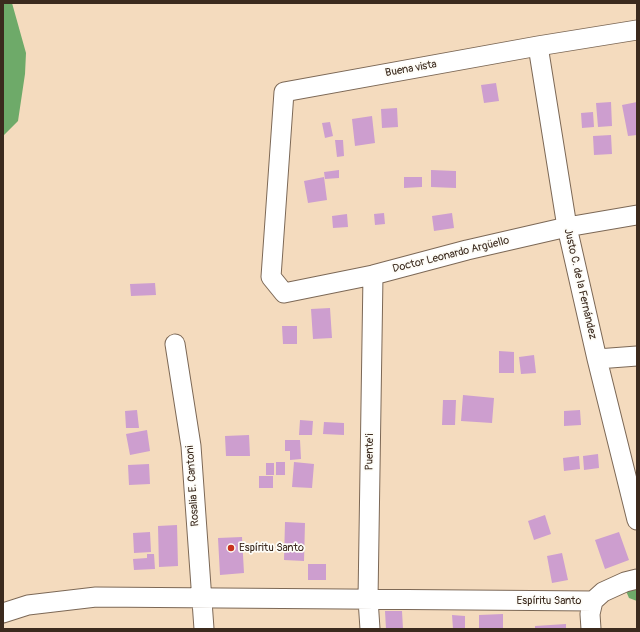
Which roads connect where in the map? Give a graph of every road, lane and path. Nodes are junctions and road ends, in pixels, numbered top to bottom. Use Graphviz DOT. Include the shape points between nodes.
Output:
graph roads {
  1 [pos="637,30"];
  2 [pos="538,46"];
  3 [pos="637,216"];
  4 [pos="567,227"];
  5 [pos="373,276"];
  6 [pos="272,277"];
  7 [pos="175,344"];
  8 [pos="637,356"];
  9 [pos="597,359"];
  10 [pos="637,520"];
  11 [pos="637,578"];
  12 [pos="201,598"];
  13 [pos="368,599"];
  14 [pos="593,601"];
  15 [pos="3,613"];
  16 [pos="204,629"];
  17 [pos="370,629"];
  18 [pos="591,629"];
  1 -- 2 [label="street, Buena vista"];
  2 -- 4 [label="street, Justo C. de la Fernández"];
  2 -- 6 [label="street, Buena vista" via="284,92"];
  3 -- 4 [label="street, Doctor Leonardo Argüello"];
  4 -- 5 [label="street, Doctor Leonardo Argüello" via="467,250"];
  4 -- 9 [label="street, Justo C. de la Fernández"];
  5 -- 6 [label="street, Doctor Leonardo Argüello" via="284,293"];
  5 -- 13 [label="street, Puente'i"];
  7 -- 12 [label="street, Rosalia E. Cantoni" via="191,446"];
  8 -- 9 [label="street"];
  9 -- 10 [label="street, Justo C. de la Fernández"];
  11 -- 14 [label="street" via="603,592"];
  12 -- 13 [label="street, Espíritu Santo"];
  12 -- 15 [label="street, Espíritu Santo" via="96,597 28,605"];
  12 -- 16 [label="street, Rosalia E. Cantoni"];
  13 -- 14 [label="street, Espíritu Santo"];
  13 -- 17 [label="street, Puente'i"];
  14 -- 18 [label="street" via="590,614"];
}
